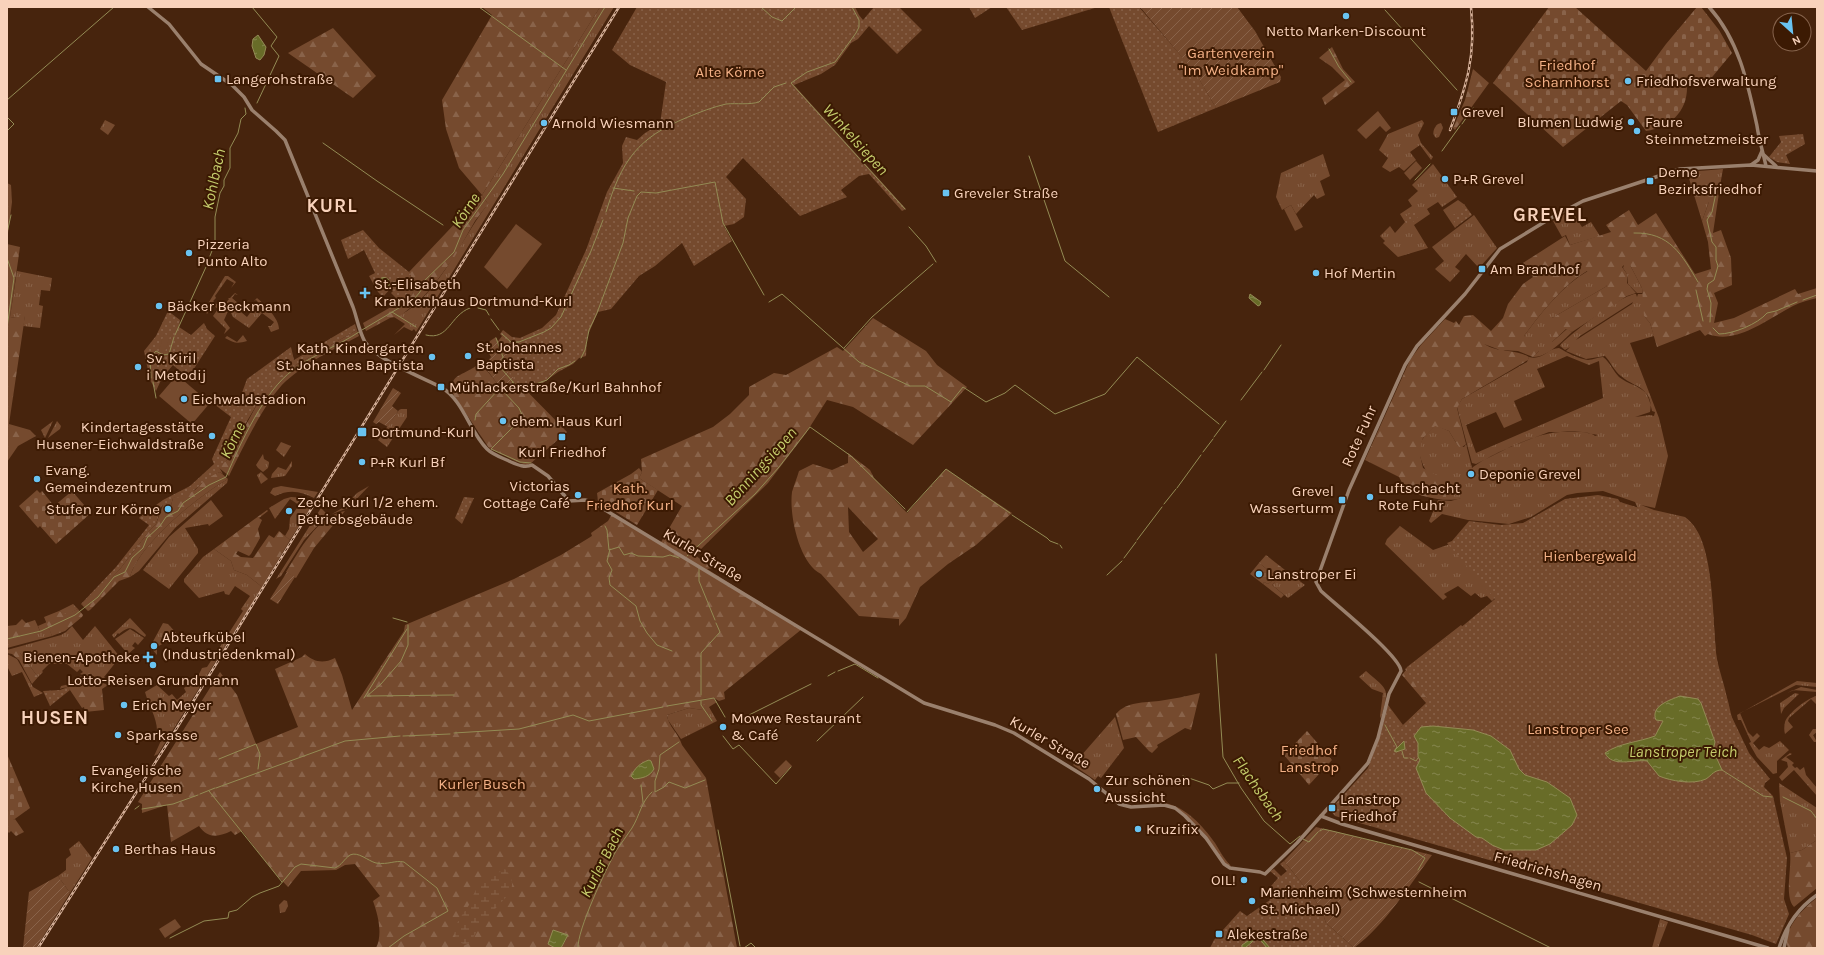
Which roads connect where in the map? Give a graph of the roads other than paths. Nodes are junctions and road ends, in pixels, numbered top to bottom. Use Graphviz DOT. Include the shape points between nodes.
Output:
graph roads {
  1 [pos="148,7"];
  2 [pos="1709,7"];
  3 [pos="1763,152"];
  4 [pos="1750,165"];
  5 [pos="1766,166"];
  6 [pos="1776,166"];
  7 [pos="1817,171"];
  8 [pos="1321,816"];
  9 [pos="1817,895"];
  10 [pos="1788,928"];
  11 [pos="1768,948"];
  12 [pos="1780,948"];
  13 [pos="1784,948"];
  1 -- 8 [label="main road, Kurler Straße" via="173,29 201,64 229,82 255,114 280,134 287,144 368,345 377,354 450,394 490,452 522,466 532,465 548,476 569,501 592,502 924,703 1014,733 1089,779 1116,803 1131,807 1164,805 1175,808 1206,838 1224,864 1230,868 1265,874"];
  2 -- 3 [label="main road" via="1726,30 1738,55"];
  3 -- 4 [label="main road" via="1758,160"];
  3 -- 5 [label="main road"];
  3 -- 6 [label="main road"];
  4 -- 5 [label="main road, Rote Fuhr"];
  4 -- 8 [label="main road, Rote Fuhr" via="1680,169 1583,201 1550,218 1500,249 1449,312 1417,346 1399,377 1350,488 1316,582 1318,589 1384,648 1401,669 1389,694 1370,760"];
  5 -- 6 [label="main road, Rote Fuhr"];
  6 -- 7 [label="main road, Rote Fuhr"];
  8 -- 11 [label="main road, Friedrichshagen" via="1354,828"];
  9 -- 10 [label="main road" via="1799,910"];
  10 -- 12 [label="main road"];
  10 -- 13 [label="main road"];
}
